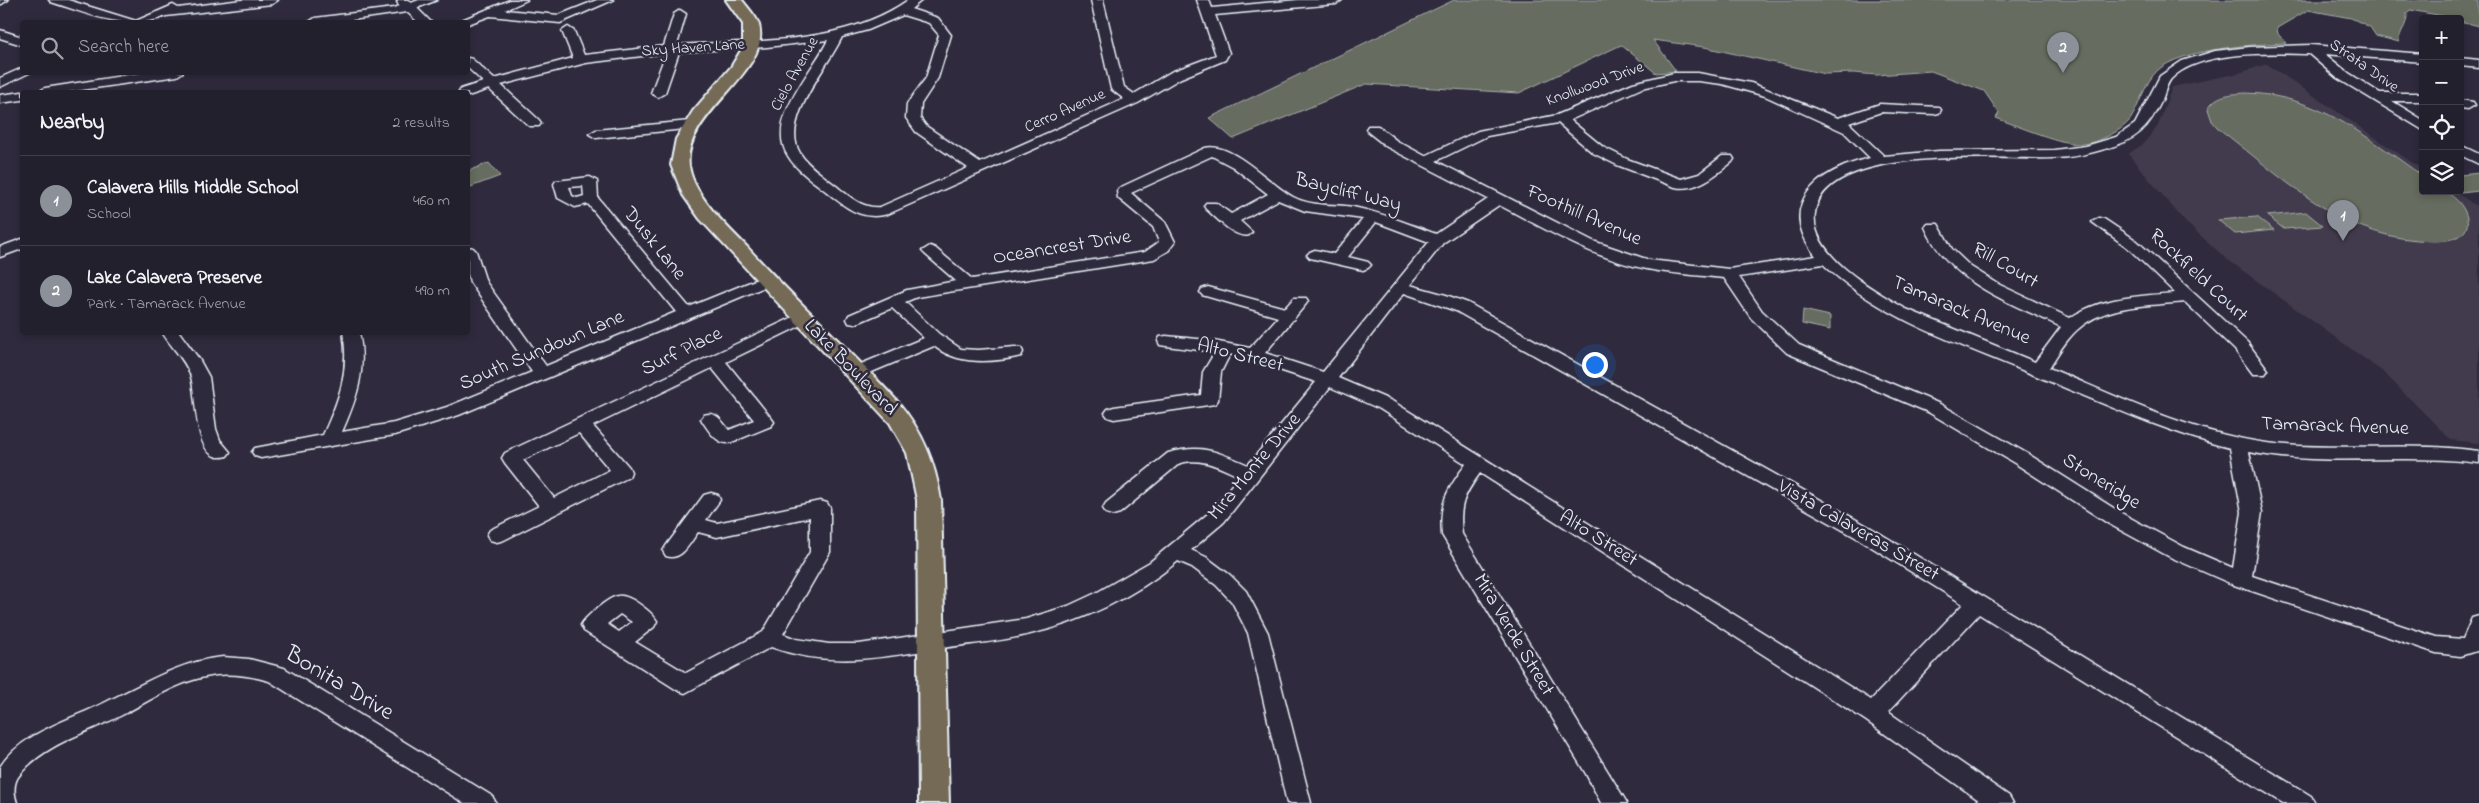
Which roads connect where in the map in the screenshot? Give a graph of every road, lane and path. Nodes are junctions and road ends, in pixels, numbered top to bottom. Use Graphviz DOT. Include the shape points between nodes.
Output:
graph roads {
  1 [pos="55,0"];
  2 [pos="193,0"];
  3 [pos="272,0"];
  4 [pos="431,0"];
  5 [pos="521,0"];
  6 [pos="606,0"];
  7 [pos="734,0"];
  8 [pos="916,0"];
  9 [pos="1098,0"];
  10 [pos="1336,0"];
  11 [pos="405,4"];
  12 [pos="1205,6"];
  13 [pos="903,11"];
  14 [pos="489,12"];
  15 [pos="162,13"];
  16 [pos="680,14"];
  17 [pos="123,20"];
  18 [pos="146,20"];
  19 [pos="325,20"];
  20 [pos="422,20"];
  21 [pos="468,20"];
  22 [pos="568,31"];
  23 [pos="0,34"];
  24 [pos="836,36"];
  25 [pos="20,40"];
  26 [pos="752,44"];
  27 [pos="2311,49"];
  28 [pos="672,50"];
  29 [pos="2419,58"];
  30 [pos="580,60"];
  31 [pos="2464,62"];
  32 [pos="470,64"];
  33 [pos="2479,64"];
  34 [pos="20,74"];
  35 [pos="157,75"];
  36 [pos="0,83"];
  37 [pos="492,84"];
  38 [pos="58,90"];
  39 [pos="470,91"];
  40 [pos="658,93"];
  41 [pos="20,96"];
  42 [pos="2376,97"];
  43 [pos="2419,97"];
  44 [pos="0,99"];
  45 [pos="1133,100"];
  46 [pos="1934,110"];
  47 [pos="1561,118"];
  48 [pos="1838,122"];
  49 [pos="534,123"];
  50 [pos="2419,124"];
  51 [pos="690,125"];
  52 [pos="1373,129"];
  53 [pos="596,134"];
  54 [pos="2462,150"];
  55 [pos="1727,159"];
  56 [pos="2479,160"];
  57 [pos="1426,161"];
  58 [pos="1881,161"];
  59 [pos="978,168"];
  60 [pos="1123,194"];
  61 [pos="1277,195"];
  62 [pos="591,199"];
  63 [pos="1498,199"];
  64 [pos="1211,206"];
  65 [pos="865,212"];
  66 [pos="1373,216"];
  67 [pos="1228,222"];
  68 [pos="2099,222"];
  69 [pos="1933,227"];
  70 [pos="1244,232"];
  71 [pos="1438,240"];
  72 [pos="20,245"];
  73 [pos="930,251"];
  74 [pos="0,252"];
  75 [pos="1315,255"];
  76 [pos="470,257"];
  77 [pos="1338,258"];
  78 [pos="1828,259"];
  79 [pos="1363,265"];
  80 [pos="1729,274"];
  81 [pos="766,281"];
  82 [pos="968,284"];
  83 [pos="1399,287"];
  84 [pos="1208,292"];
  85 [pos="2187,297"];
  86 [pos="894,301"];
  87 [pos="1300,301"];
  88 [pos="686,314"];
  89 [pos="1287,314"];
  90 [pos="802,318"];
  91 [pos="855,319"];
  92 [pos="2071,325"];
  93 [pos="172,335"];
  94 [pos="352,335"];
  95 [pos="936,339"];
  96 [pos="1166,341"];
  97 [pos="1225,349"];
  98 [pos="1015,352"];
  99 [pos="1253,356"];
  100 [pos="716,361"];
  101 [pos="2039,369"];
  102 [pos="2259,370"];
  103 [pos="542,373"];
  104 [pos="855,373"];
  105 [pos="1326,381"];
  106 [pos="1114,413"];
  107 [pos="710,419"];
  108 [pos="582,424"];
  109 [pos="329,441"];
  110 [pos="2238,444"];
  111 [pos="221,452"];
  112 [pos="261,452"];
  113 [pos="2479,458"];
  114 [pos="1477,463"];
  115 [pos="1252,474"];
  116 [pos="711,500"];
  117 [pos="551,508"];
  118 [pos="1113,508"];
  119 [pos="694,524"];
  120 [pos="497,535"];
  121 [pos="1176,550"];
  122 [pos="673,552"];
  123 [pos="2241,580"];
  124 [pos="1978,602"];
  125 [pos="2479,624"];
  126 [pos="770,638"];
  127 [pos="933,642"];
  128 [pos="620,643"];
  129 [pos="1873,713"];
  130 [pos="5,803"];
  131 [pos="484,803"];
  132 [pos="934,803"];
  133 [pos="1299,803"];
  134 [pos="1615,803"];
  135 [pos="2001,803"];
  136 [pos="2303,803"];
  1 -- 17 [label="street"];
  2 -- 15 [label="street"];
  3 -- 15 [label="street"];
  4 -- 11 [label="street"];
  5 -- 14 [label="street"];
  6 -- 14 [label="street" via="560,19"];
  7 -- 26 [label="main road" via="747,17"];
  8 -- 13 [label="street, Sky Haven Lane"];
  9 -- 45 [label="street" via="1118,89"];
  10 -- 12 [label="street"];
  11 -- 19 [label="street"];
  11 -- 20 [label="street"];
  12 -- 45 [label="street, Cerro Avenue" via="1223,53 1221,57 1176,75"];
  13 -- 24 [label="street, Sky Haven Lane"];
  13 -- 59 [label="street" via="936,21 944,35 932,78 914,104 912,118 921,129"];
  14 -- 21 [label="street"];
  15 -- 18 [label="street"];
  16 -- 28 [label="street"];
  22 -- 30 [label="street"];
  23 -- 25 [label="street"];
  24 -- 26 [label="street, Sky Haven Lane"];
  24 -- 65 [label="street, Cielo Avenue" via="792,110 787,140 802,165 856,210"];
  26 -- 28 [label="street, Sky Haven Lane"];
  26 -- 51 [label="main road, Lake Boulevard" via="748,58"];
  27 -- 29 [label="street, Tamarack Avenue"];
  27 -- 42 [label="street, Strata Drive"];
  27 -- 58 [label="street, Tamarack Avenue" via="2232,54 2182,65 2167,76 2141,126 2112,144 2061,154"];
  28 -- 30 [label="street, Sky Haven Lane"];
  28 -- 40 [label="street"];
  30 -- 37 [label="street, Sky Haven Lane"];
  31 -- 33 [label="street"];
  32 -- 37 [label="street"];
  34 -- 36 [label="street"];
  35 -- 38 [label="street"];
  37 -- 39 [label="street, Sky Haven Lane"];
  37 -- 49 [label="street"];
  41 -- 44 [label="street"];
  42 -- 43 [label="street"];
  42 -- 50 [label="street, Strata Drive"];
  45 -- 59 [label="street, Cerro Avenue"];
  46 -- 48 [label="street" via="1880,108"];
  47 -- 48 [label="street, Knollwood Drive" via="1649,82 1699,77 1740,82"];
  47 -- 55 [label="street" via="1598,150 1680,184 1704,178"];
  47 -- 57 [label="street, Knollwood Drive" via="1492,130 1465,139"];
  48 -- 58 [label="street, Knollwood Drive"];
  51 -- 53 [label="street"];
  51 -- 81 [label="main road, Lake Boulevard" via="682,149 681,167 685,183 703,209"];
  52 -- 57 [label="street, Foothill Avenue" via="1392,144"];
  54 -- 56 [label="street"];
  57 -- 63 [label="street, Foothill Avenue"];
  58 -- 78 [label="street, Tamarack Avenue" via="1855,166 1828,178 1815,192 1806,219 1812,239"];
  59 -- 65 [label="street, Cerro Avenue" via="883,210"];
  60 -- 61 [label="street, Baycliff Way" via="1132,186 1210,151 1223,154"];
  60 -- 82 [label="street, Oceancrest Drive" via="1160,225 1166,242 1163,248 1149,256"];
  61 -- 66 [label="street, Baycliff Way" via="1308,208"];
  61 -- 67 [label="street"];
  62 -- 88 [label="street, Dusk Lane"];
  63 -- 71 [label="street, Mira Monte Drive"];
  63 -- 80 [label="street, Foothill Avenue" via="1623,258 1648,265"];
  64 -- 67 [label="street"];
  66 -- 71 [label="street, Baycliff Way"];
  66 -- 77 [label="street"];
  67 -- 70 [label="street"];
  68 -- 85 [label="street, Rockfield Court" via="2132,244"];
  69 -- 92 [label="street, Rill Court" via="1952,260 1984,283"];
  71 -- 83 [label="street, Mira Monte Drive"];
  72 -- 74 [label="street"];
  73 -- 82 [label="street"];
  75 -- 77 [label="street"];
  76 -- 103 [label="street" via="478,282"];
  77 -- 79 [label="street"];
  78 -- 80 [label="street, Foothill Avenue"];
  78 -- 101 [label="street, Tamarack Avenue" via="1867,294 1900,313"];
  80 -- 123 [label="street, Stoneridge" via="1751,311 1776,337 1793,348 1934,408 2022,459 2116,520"];
  81 -- 88 [label="street, South Sundown Lane"];
  81 -- 90 [label="main road, Lake Boulevard"];
  82 -- 86 [label="street, Oceancrest Drive" via="913,294"];
  83 -- 105 [label="street, Mira Monte Drive"];
  83 -- 124 [label="street, Vista Calaveras Street" via="1462,307 1864,533"];
  84 -- 89 [label="street"];
  85 -- 92 [label="street" via="2102,308"];
  85 -- 102 [label="street, Rockfield Court" via="2241,346"];
  86 -- 91 [label="street, Oceancrest Drive"];
  86 -- 95 [label="street"];
  87 -- 89 [label="street"];
  88 -- 103 [label="street, South Sundown Lane"];
  89 -- 99 [label="street"];
  90 -- 100 [label="street, Surf Place"];
  90 -- 104 [label="main road, Lake Boulevard"];
  92 -- 101 [label="street"];
  93 -- 111 [label="street" via="193,362 202,383 206,433"];
  94 -- 109 [label="street" via="356,348 354,386"];
  95 -- 98 [label="street" via="955,353 973,356"];
  95 -- 104 [label="street"];
  96 -- 97 [label="street, Alto Street"];
  97 -- 99 [label="street, Alto Street"];
  97 -- 106 [label="street" via="1212,372 1209,400"];
  99 -- 105 [label="street, Alto Street"];
  100 -- 107 [label="street" via="765,422 726,438"];
  100 -- 108 [label="street, Surf Place"];
  101 -- 110 [label="street, Tamarack Avenue" via="2167,423"];
  103 -- 109 [label="street, South Sundown Lane" via="444,414 395,429"];
  104 -- 127 [label="main road, Lake Boulevard" via="894,412 923,462 929,500"];
  105 -- 114 [label="street, Alto Street" via="1386,405"];
  105 -- 115 [label="street, Mira Monte Drive"];
  108 -- 117 [label="street" via="622,472"];
  108 -- 117 [label="street, Surf Place" via="511,458"];
  109 -- 112 [label="street, South Sundown Lane"];
  110 -- 113 [label="street, Tamarack Avenue" via="2297,451 2424,452"];
  110 -- 123 [label="street" via="2252,512"];
  114 -- 129 [label="street, Alto Street"];
  114 -- 134 [label="street, Mira Verde Street" via="1451,499 1452,535 1604,790"];
  115 -- 118 [label="street" via="1212,456 1190,454 1174,458"];
  115 -- 121 [label="street, Mira Monte Drive" via="1217,517"];
  116 -- 119 [label="street"];
  117 -- 120 [label="street"];
  119 -- 122 [label="street"];
  119 -- 126 [label="street" via="717,530 820,508 820,552"];
  121 -- 127 [label="street, Mira Monte Drive" via="1157,567 1074,612 1026,627"];
  121 -- 133 [label="street" via="1223,580 1239,597 1258,633"];
  123 -- 125 [label="street, Stoneridge" via="2436,645 2460,648 2472,645"];
  124 -- 129 [label="street"];
  124 -- 136 [label="street, Vista Calaveras Street"];
  126 -- 127 [label="street, Mira Monte Drive" via="795,647 829,652 859,652"];
  126 -- 128 [label="street" via="685,684"];
  127 -- 132 [label="main road, Lake Boulevard"];
  129 -- 135 [label="street, Alto Street"];
  130 -- 131 [label="street, Bonita Drive" via="1,792 13,766 49,741 178,677 205,668 252,666 276,674"];
}
